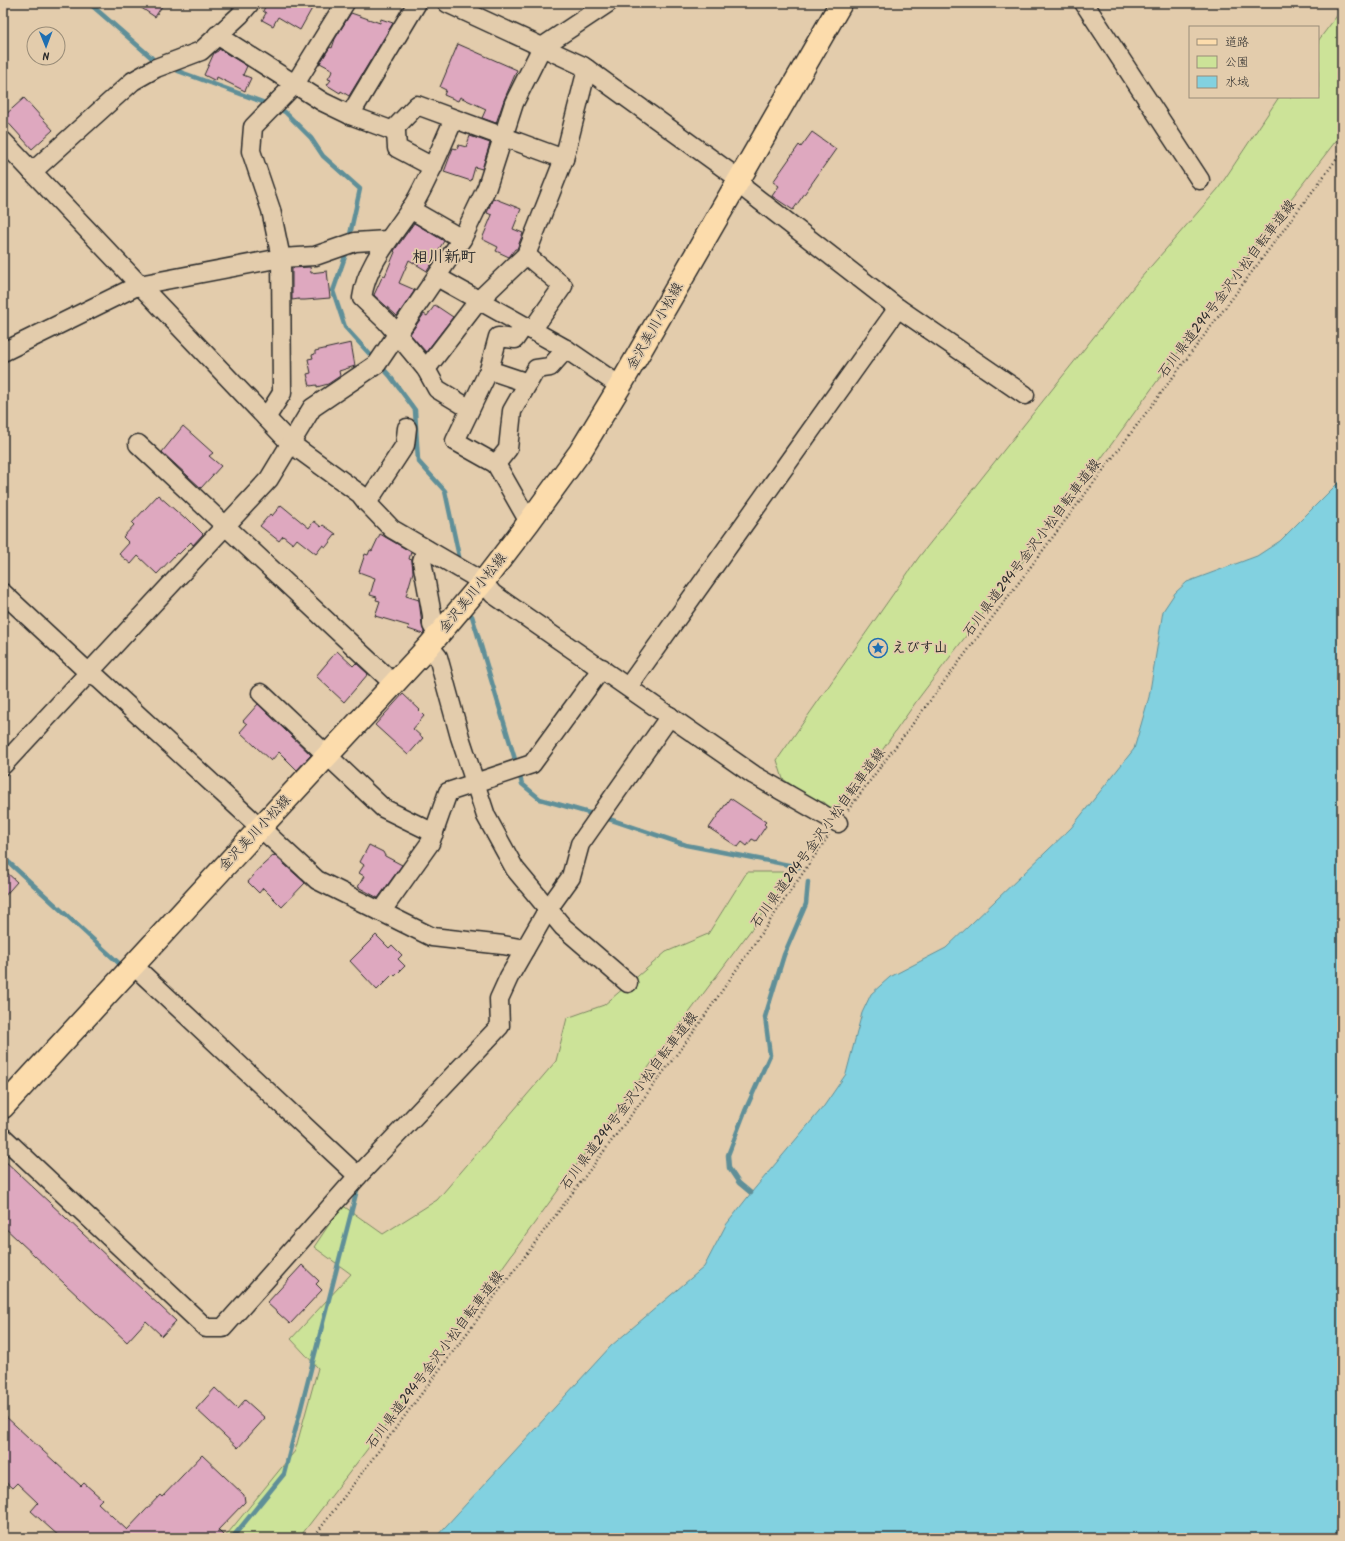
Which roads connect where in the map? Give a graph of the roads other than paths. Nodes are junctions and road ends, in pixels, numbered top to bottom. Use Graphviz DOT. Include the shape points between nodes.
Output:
graph roads {
  1 [pos="250,3"];
  2 [pos="345,3"];
  3 [pos="417,3"];
  4 [pos="447,3"];
  5 [pos="608,3"];
  6 [pos="841,3"];
  7 [pos="1084,3"];
  8 [pos="217,35"];
  9 [pos="542,47"];
  10 [pos="587,69"];
  11 [pos="295,84"];
  12 [pos="350,115"];
  13 [pos="454,119"];
  14 [pos="392,131"];
  15 [pos="503,137"];
  16 [pos="3,141"];
  17 [pos="564,160"];
  18 [pos="433,167"];
  19 [pos="32,172"];
  20 [pos="739,179"];
  21 [pos="1200,180"];
  22 [pos="410,209"];
  23 [pos="462,239"];
  24 [pos="387,240"];
  25 [pos="526,255"];
  26 [pos="281,258"];
  27 [pos="437,277"];
  28 [pos="139,285"];
  29 [pos="479,300"];
  30 [pos="898,308"];
  31 [pos="528,328"];
  32 [pos="398,334"];
  33 [pos="566,349"];
  34 [pos="3,352"];
  35 [pos="426,369"];
  36 [pos="489,370"];
  37 [pos="528,383"];
  38 [pos="620,386"];
  39 [pos="1025,394"];
  40 [pos="470,409"];
  41 [pos="266,418"];
  42 [pos="408,428"];
  43 [pos="290,443"];
  44 [pos="138,444"];
  45 [pos="496,464"];
  46 [pos="367,504"];
  47 [pos="530,522"];
  48 [pos="225,526"];
  49 [pos="426,549"];
  50 [pos="483,582"];
  51 [pos="3,593"];
  52 [pos="434,641"];
  53 [pos="602,668"];
  54 [pos="90,673"];
  55 [pos="394,684"];
  56 [pos="628,687"];
  57 [pos="261,693"];
  58 [pos="670,716"];
  59 [pos="327,755"];
  60 [pos="3,765"];
  61 [pos="475,783"];
  62 [pos="838,823"];
  63 [pos="260,828"];
  64 [pos="434,832"];
  65 [pos="548,909"];
  66 [pos="381,912"];
  67 [pos="525,949"];
  68 [pos="134,966"];
  69 [pos="628,983"];
  70 [pos="3,1107"];
  71 [pos="3,1137"];
  72 [pos="358,1176"];
  1 -- 8 [label="street"];
  2 -- 11 [label="street"];
  3 -- 12 [label="street"];
  4 -- 9 [label="street"];
  5 -- 9 [label="street"];
  6 -- 20 [label="main road, 金沢美川小松線"];
  7 -- 21 [label="street"];
  8 -- 11 [label="street"];
  8 -- 19 [label="street" via="201,50 156,68 133,81"];
  9 -- 10 [label="street"];
  9 -- 15 [label="street" via="514,103"];
  10 -- 17 [label="street"];
  10 -- 20 [label="street"];
  11 -- 12 [label="street"];
  11 -- 26 [label="street" via="253,127 251,151 271,210"];
  12 -- 14 [label="street"];
  13 -- 14 [label="street" via="417,105"];
  13 -- 15 [label="street"];
  13 -- 18 [label="street"];
  14 -- 18 [label="street" via="396,132 397,148"];
  15 -- 17 [label="street"];
  15 -- 23 [label="street" via="487,186"];
  16 -- 19 [label="street"];
  17 -- 25 [label="street"];
  18 -- 22 [label="street"];
  19 -- 28 [label="street"];
  20 -- 30 [label="street" via="745,189"];
  20 -- 38 [label="main road, 金沢美川小松線"];
  22 -- 23 [label="street"];
  22 -- 24 [label="street"];
  23 -- 27 [label="street"];
  24 -- 26 [label="street" via="355,242 315,256"];
  24 -- 32 [label="street" via="363,288 362,298"];
  25 -- 29 [label="street"];
  25 -- 31 [label="street" via="564,286"];
  26 -- 28 [label="street"];
  26 -- 41 [label="street" via="282,393"];
  27 -- 29 [label="street"];
  27 -- 32 [label="street"];
  28 -- 34 [label="street"];
  28 -- 41 [label="street"];
  29 -- 31 [label="street"];
  29 -- 35 [label="street"];
  30 -- 39 [label="street"];
  30 -- 56 [label="street"];
  31 -- 33 [label="street"];
  31 -- 36 [label="street" via="515,339 498,337"];
  32 -- 35 [label="street"];
  32 -- 43 [label="street" via="377,364 312,408"];
  33 -- 37 [label="street" via="550,367 536,369"];
  33 -- 38 [label="street"];
  35 -- 40 [label="street" via="436,389"];
  36 -- 37 [label="street"];
  36 -- 40 [label="street"];
  37 -- 45 [label="street" via="512,411 508,449"];
  38 -- 47 [label="main road, 金沢美川小松線" via="580,452"];
  40 -- 45 [label="street" via="455,441"];
  41 -- 43 [label="street"];
  42 -- 46 [label="street" via="405,445"];
  43 -- 46 [label="street" via="360,494"];
  43 -- 48 [label="street" via="269,479"];
  44 -- 48 [label="street"];
  45 -- 47 [label="street"];
  46 -- 49 [label="street" via="392,529"];
  47 -- 50 [label="main road, 金沢美川小松線"];
  48 -- 54 [label="street"];
  48 -- 55 [label="street"];
  49 -- 50 [label="street"];
  49 -- 52 [label="street" via="422,561"];
  50 -- 52 [label="main road, 金沢美川小松線"];
  50 -- 53 [label="street" via="493,594"];
  51 -- 54 [label="street"];
  52 -- 55 [label="main road, 金沢美川小松線"];
  52 -- 61 [label="street"];
  53 -- 56 [label="street"];
  53 -- 61 [label="street" via="532,764"];
  54 -- 60 [label="street"];
  54 -- 63 [label="street"];
  55 -- 59 [label="main road, 金沢美川小松線"];
  56 -- 58 [label="street"];
  57 -- 59 [label="street"];
  58 -- 62 [label="street" via="754,775"];
  58 -- 65 [label="street" via="580,844 571,877"];
  59 -- 63 [label="main road, 金沢美川小松線"];
  59 -- 64 [label="street" via="383,808"];
  61 -- 64 [label="street" via="448,792"];
  61 -- 65 [label="street" via="486,816 515,869"];
  63 -- 66 [label="street" via="317,880"];
  63 -- 68 [label="main road, 金沢美川小松線"];
  64 -- 66 [label="street" via="430,843"];
  65 -- 67 [label="street"];
  65 -- 69 [label="street" via="563,927"];
  66 -- 67 [label="street" via="432,937"];
  67 -- 72 [label="street" via="499,999 500,1026"];
  68 -- 70 [label="main road, 金沢美川小松線"];
  68 -- 72 [label="street"];
  71 -- 72 [label="street" via="206,1328 223,1328"];
}
